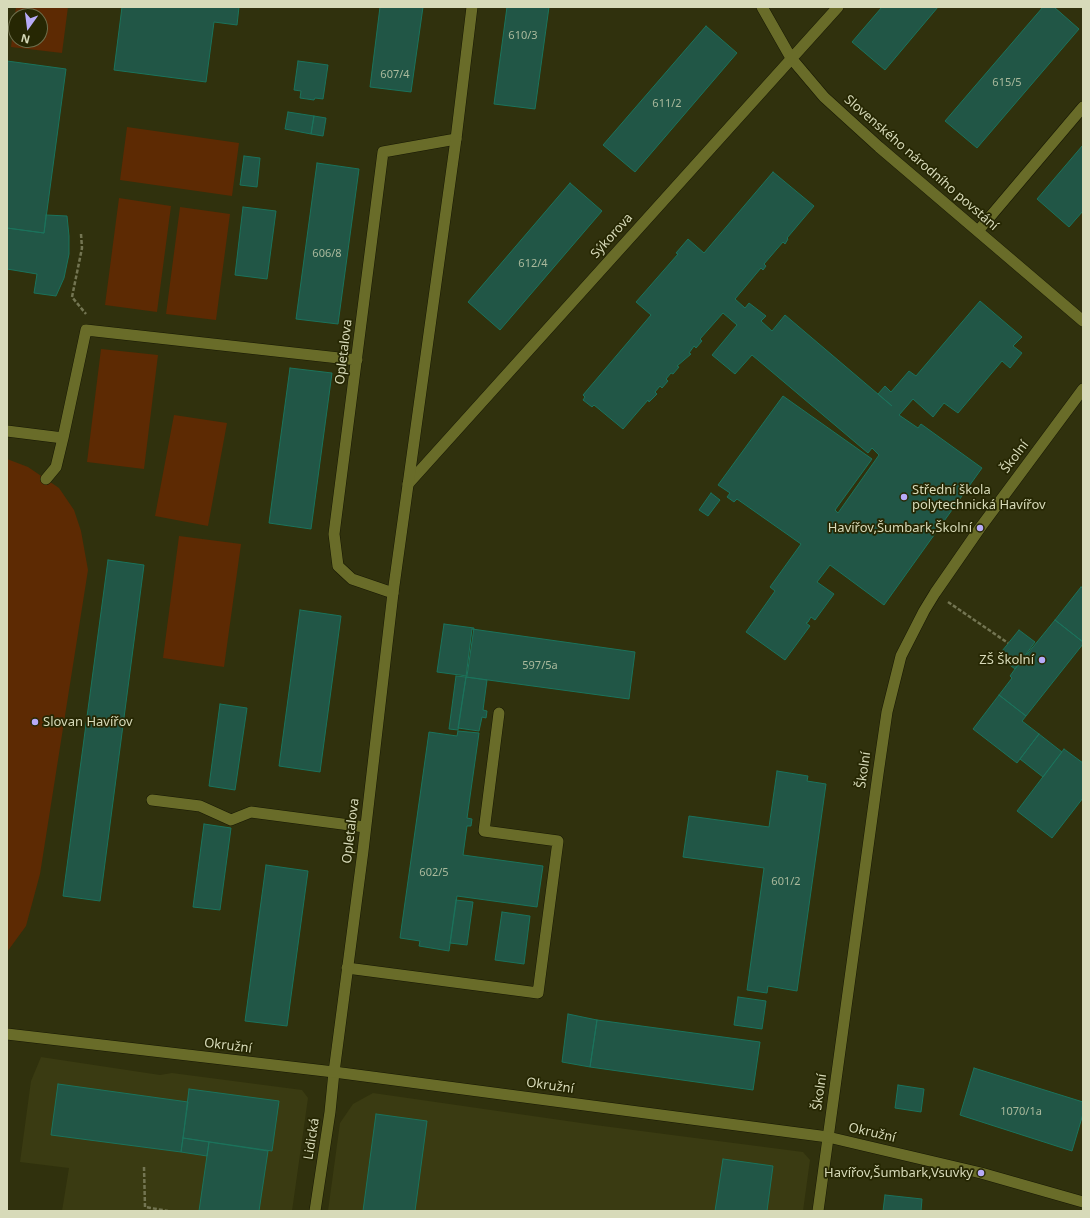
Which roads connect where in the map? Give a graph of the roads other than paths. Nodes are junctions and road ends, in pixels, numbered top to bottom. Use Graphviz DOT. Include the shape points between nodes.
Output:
graph roads {
  1 [pos="472,7"];
  2 [pos="762,7"];
  3 [pos="838,7"];
  4 [pos="791,58"];
  5 [pos="1083,107"];
  6 [pos="456,139"];
  7 [pos="978,231"];
  8 [pos="1083,321"];
  9 [pos="356,360"];
  10 [pos="1083,389"];
  11 [pos="7,432"];
  12 [pos="63,438"];
  13 [pos="46,479"];
  14 [pos="408,484"];
  15 [pos="393,593"];
  16 [pos="499,713"];
  17 [pos="152,800"];
  18 [pos="366,827"];
  19 [pos="347,968"];
  20 [pos="7,1034"];
  21 [pos="334,1072"];
  22 [pos="828,1137"];
  23 [pos="1083,1202"];
  24 [pos="315,1211"];
  25 [pos="818,1211"];
  1 -- 6 [label="street, Opletalova"];
  2 -- 4 [label="street, Slovenského národního povstání"];
  3 -- 4 [label="street, Sýkorova"];
  4 -- 7 [label="street, Slovenského národního povstání" via="824,97"];
  4 -- 14 [label="street, Sýkorova"];
  5 -- 7 [label="street"];
  6 -- 9 [label="street, Opletalova" via="383,152"];
  6 -- 14 [label="street, Opletalova"];
  7 -- 8 [label="street, Slovenského národního povstání"];
  9 -- 12 [label="street" via="86,330"];
  9 -- 15 [label="street, Opletalova" via="334,534 338,566 352,579"];
  10 -- 22 [label="street, Školní" via="935,593 901,656 887,712"];
  11 -- 12 [label="street"];
  12 -- 13 [label="street" via="56,467"];
  14 -- 15 [label="street, Opletalova"];
  15 -- 18 [label="street, Opletalova"];
  16 -- 19 [label="street" via="484,831 558,841 538,993"];
  17 -- 18 [label="street" via="200,806 231,820 251,812"];
  18 -- 19 [label="street, Opletalova"];
  19 -- 21 [label="street, Opletalova"];
  20 -- 21 [label="street, Okružní"];
  21 -- 22 [label="street, Okružní"];
  21 -- 24 [label="street, Lidická"];
  22 -- 23 [label="street, Okružní" via="981,1173"];
  22 -- 25 [label="street, Školní"];
}
